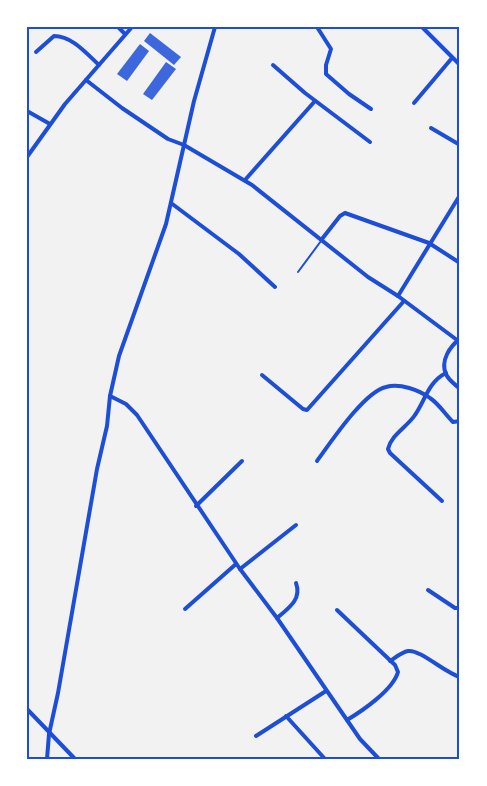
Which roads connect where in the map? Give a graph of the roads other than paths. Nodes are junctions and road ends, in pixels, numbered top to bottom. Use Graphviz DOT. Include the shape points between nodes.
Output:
graph roads {
  1 [pos="118,27"];
  2 [pos="132,27"];
  3 [pos="215,27"];
  4 [pos="317,27"];
  5 [pos="422,27"];
  6 [pos="125,34"];
  7 [pos="36,52"];
  8 [pos="453,58"];
  9 [pos="273,64"];
  10 [pos="99,65"];
  11 [pos="460,65"];
  12 [pos="86,80"];
  13 [pos="315,101"];
  14 [pos="414,103"];
  15 [pos="371,109"];
  16 [pos="27,111"];
  17 [pos="50,124"];
  18 [pos="430,128"];
  19 [pos="370,142"];
  20 [pos="184,145"];
  21 [pos="460,145"];
  22 [pos="27,157"];
  23 [pos="245,180"];
  24 [pos="460,195"];
  25 [pos="171,203"];
  26 [pos="322,239"];
  27 [pos="429,243"];
  28 [pos="460,263"];
  29 [pos="298,272"];
  30 [pos="275,287"];
  31 [pos="398,296"];
  32 [pos="404,301"];
  33 [pos="459,339"];
  34 [pos="446,374"];
  35 [pos="262,375"];
  36 [pos="460,389"];
  37 [pos="425,395"];
  38 [pos="110,396"];
  39 [pos="460,421"];
  40 [pos="242,461"];
  41 [pos="317,461"];
  42 [pos="442,501"];
  43 [pos="196,506"];
  44 [pos="296,525"];
  45 [pos="236,564"];
  46 [pos="240,569"];
  47 [pos="296,583"];
  48 [pos="428,590"];
  49 [pos="460,608"];
  50 [pos="185,609"];
  51 [pos="337,610"];
  52 [pos="277,618"];
  53 [pos="390,661"];
  54 [pos="460,677"];
  55 [pos="326,691"];
  56 [pos="27,709"];
  57 [pos="286,716"];
  58 [pos="347,720"];
  59 [pos="49,734"];
  60 [pos="256,736"];
  61 [pos="47,759"];
  62 [pos="75,759"];
  63 [pos="325,759"];
  64 [pos="379,759"];
  1 -- 6 [label="street"];
  2 -- 6 [label="street"];
  3 -- 20 [label="street"];
  4 -- 15 [label="street" via="331,49 326,74"];
  5 -- 8 [label="street"];
  6 -- 10 [label="street"];
  7 -- 10 [label="street" via="54,36 62,36"];
  8 -- 11 [label="street"];
  8 -- 14 [label="street"];
  9 -- 13 [label="street"];
  10 -- 12 [label="street"];
  12 -- 17 [label="street"];
  12 -- 20 [label="street" via="168,139"];
  13 -- 19 [label="street"];
  13 -- 23 [label="street"];
  16 -- 17 [label="street"];
  17 -- 22 [label="street"];
  18 -- 21 [label="street"];
  20 -- 23 [label="street"];
  20 -- 25 [label="street"];
  23 -- 26 [label="street"];
  24 -- 27 [label="street"];
  25 -- 30 [label="street" via="239,254"];
  25 -- 38 [label="street" via="119,356"];
  26 -- 27 [label="street" via="345,213"];
  26 -- 29 [label="lane"];
  26 -- 31 [label="street"];
  27 -- 28 [label="street"];
  27 -- 31 [label="street"];
  31 -- 32 [label="street"];
  32 -- 33 [label="street"];
  32 -- 35 [label="street" via="307,410"];
  33 -- 34 [label="street" via="446,359"];
  34 -- 36 [label="street"];
  34 -- 37 [label="street"];
  37 -- 39 [label="street" via="453,422"];
  37 -- 41 [label="street" via="401,386 380,389 361,405"];
  37 -- 42 [label="street" via="417,413 388,449"];
  38 -- 43 [label="street" via="137,415"];
  38 -- 59 [label="street"];
  40 -- 43 [label="street"];
  43 -- 45 [label="street"];
  44 -- 46 [label="street"];
  45 -- 46 [label="street"];
  45 -- 50 [label="street"];
  46 -- 52 [label="street"];
  47 -- 52 [label="street" via="297,598"];
  48 -- 49 [label="street"];
  51 -- 53 [label="street"];
  52 -- 55 [label="street"];
  53 -- 54 [label="street" via="414,652"];
  53 -- 58 [label="street" via="398,672 393,681"];
  55 -- 57 [label="street"];
  55 -- 58 [label="street"];
  56 -- 59 [label="street"];
  57 -- 60 [label="street"];
  57 -- 63 [label="street"];
  58 -- 64 [label="street"];
  59 -- 61 [label="street"];
  59 -- 62 [label="street"];
}
